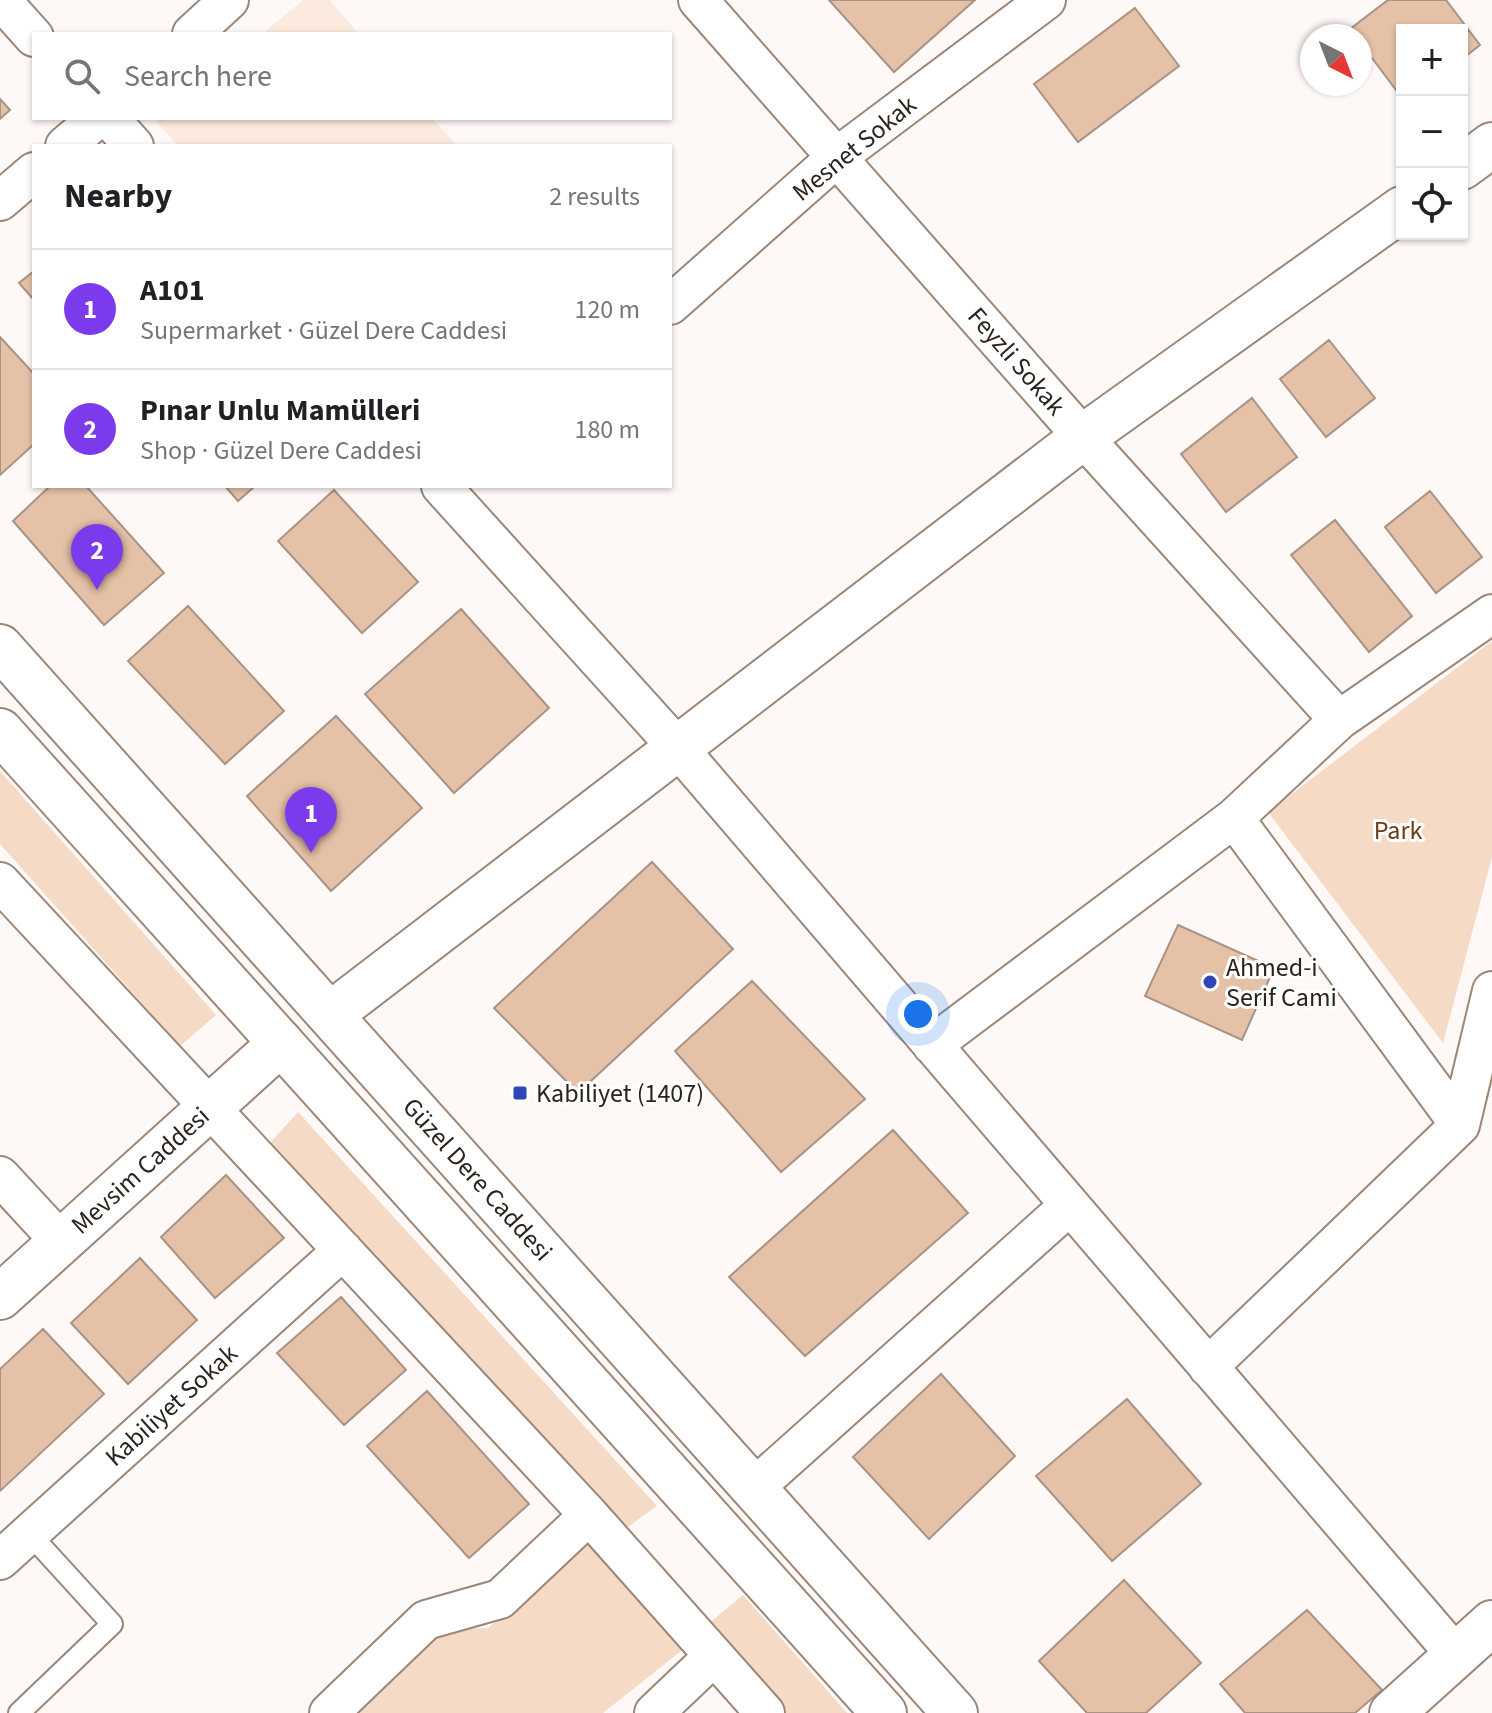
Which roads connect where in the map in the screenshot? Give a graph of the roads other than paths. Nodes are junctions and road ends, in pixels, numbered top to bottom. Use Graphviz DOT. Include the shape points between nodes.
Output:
graph roads {
  1 [pos="1,0"];
  2 [pos="229,0"];
  3 [pos="698,0"];
  4 [pos="1046,0"];
  5 [pos="194,32"];
  6 [pos="32,35"];
  7 [pos="96,120"];
  8 [pos="111,120"];
  9 [pos="67,144"];
  10 [pos="132,144"];
  11 [pos="1492,145"];
  12 [pos="837,157"];
  13 [pos="1468,163"];
  14 [pos="32,174"];
  15 [pos="0,201"];
  16 [pos="1396,213"];
  17 [pos="672,303"];
  18 [pos="1083,437"];
  19 [pos="453,490"];
  20 [pos="1492,614"];
  21 [pos="0,647"];
  22 [pos="1339,720"];
  23 [pos="0,731"];
  24 [pos="678,748"];
  25 [pos="1234,818"];
  26 [pos="0,882"];
  27 [pos="1492,991"];
  28 [pos="331,1014"];
  29 [pos="281,1043"];
  30 [pos="932,1045"];
  31 [pos="210,1107"];
  32 [pos="1460,1125"];
  33 [pos="0,1176"];
  34 [pos="1070,1205"];
  35 [pos="61,1242"];
  36 [pos="343,1250"];
  37 [pos="0,1297"];
  38 [pos="1208,1367"];
  39 [pos="754,1488"];
  40 [pos="589,1515"];
  41 [pos="29,1533"];
  42 [pos="0,1560"];
  43 [pos="1492,1623"];
  44 [pos="1455,1654"];
  45 [pos="714,1656"];
  46 [pos="19,1713"];
  47 [pos="329,1713"];
  48 [pos="654,1713"];
  49 [pos="765,1713"];
  50 [pos="884,1713"];
  51 [pos="955,1713"];
  52 [pos="1392,1713"];
  1 -- 6 [label="street"];
  2 -- 5 [label="street"];
  3 -- 12 [label="street, Feyzli Sokak"];
  4 -- 12 [label="street, Mesnet Sokak"];
  7 -- 9 [label="street"];
  8 -- 10 [label="street"];
  11 -- 13 [label="main road"];
  12 -- 17 [label="street, Mesnet Sokak"];
  12 -- 18 [label="street, Feyzli Sokak"];
  14 -- 15 [label="street"];
  16 -- 18 [label="main road"];
  18 -- 22 [label="street, Feyzli Sokak"];
  18 -- 24 [label="main road"];
  19 -- 24 [label="street"];
  20 -- 22 [label="street"];
  21 -- 28 [label="main road, Güzel Dere Caddesi"];
  22 -- 25 [label="street"];
  23 -- 29 [label="main road"];
  24 -- 28 [label="main road"];
  24 -- 30 [label="street"];
  25 -- 30 [label="street"];
  25 -- 32 [label="street"];
  26 -- 31 [label="street"];
  27 -- 32 [label="street"];
  28 -- 39 [label="main road, Güzel Dere Caddesi"];
  29 -- 31 [label="main road, Mevsim Caddesi"];
  29 -- 50 [label="main road"];
  30 -- 34 [label="street"];
  31 -- 35 [label="main road, Mevsim Caddesi"];
  31 -- 36 [label="street"];
  32 -- 38 [label="street"];
  33 -- 35 [label="street"];
  34 -- 38 [label="street"];
  34 -- 39 [label="street"];
  35 -- 37 [label="main road, Mevsim Caddesi"];
  36 -- 40 [label="street"];
  36 -- 41 [label="street, Kabiliyet Sokak"];
  38 -- 44 [label="street"];
  39 -- 51 [label="main road, Güzel Dere Caddesi"];
  40 -- 45 [label="street"];
  40 -- 47 [label="street" via="500,1599 426,1620"];
  41 -- 42 [label="street, Kabiliyet Sokak"];
  41 -- 46 [label="lane" via="112,1624"];
  43 -- 44 [label="main road"];
  44 -- 52 [label="main road"];
  45 -- 48 [label="street"];
  45 -- 49 [label="street"];
}
